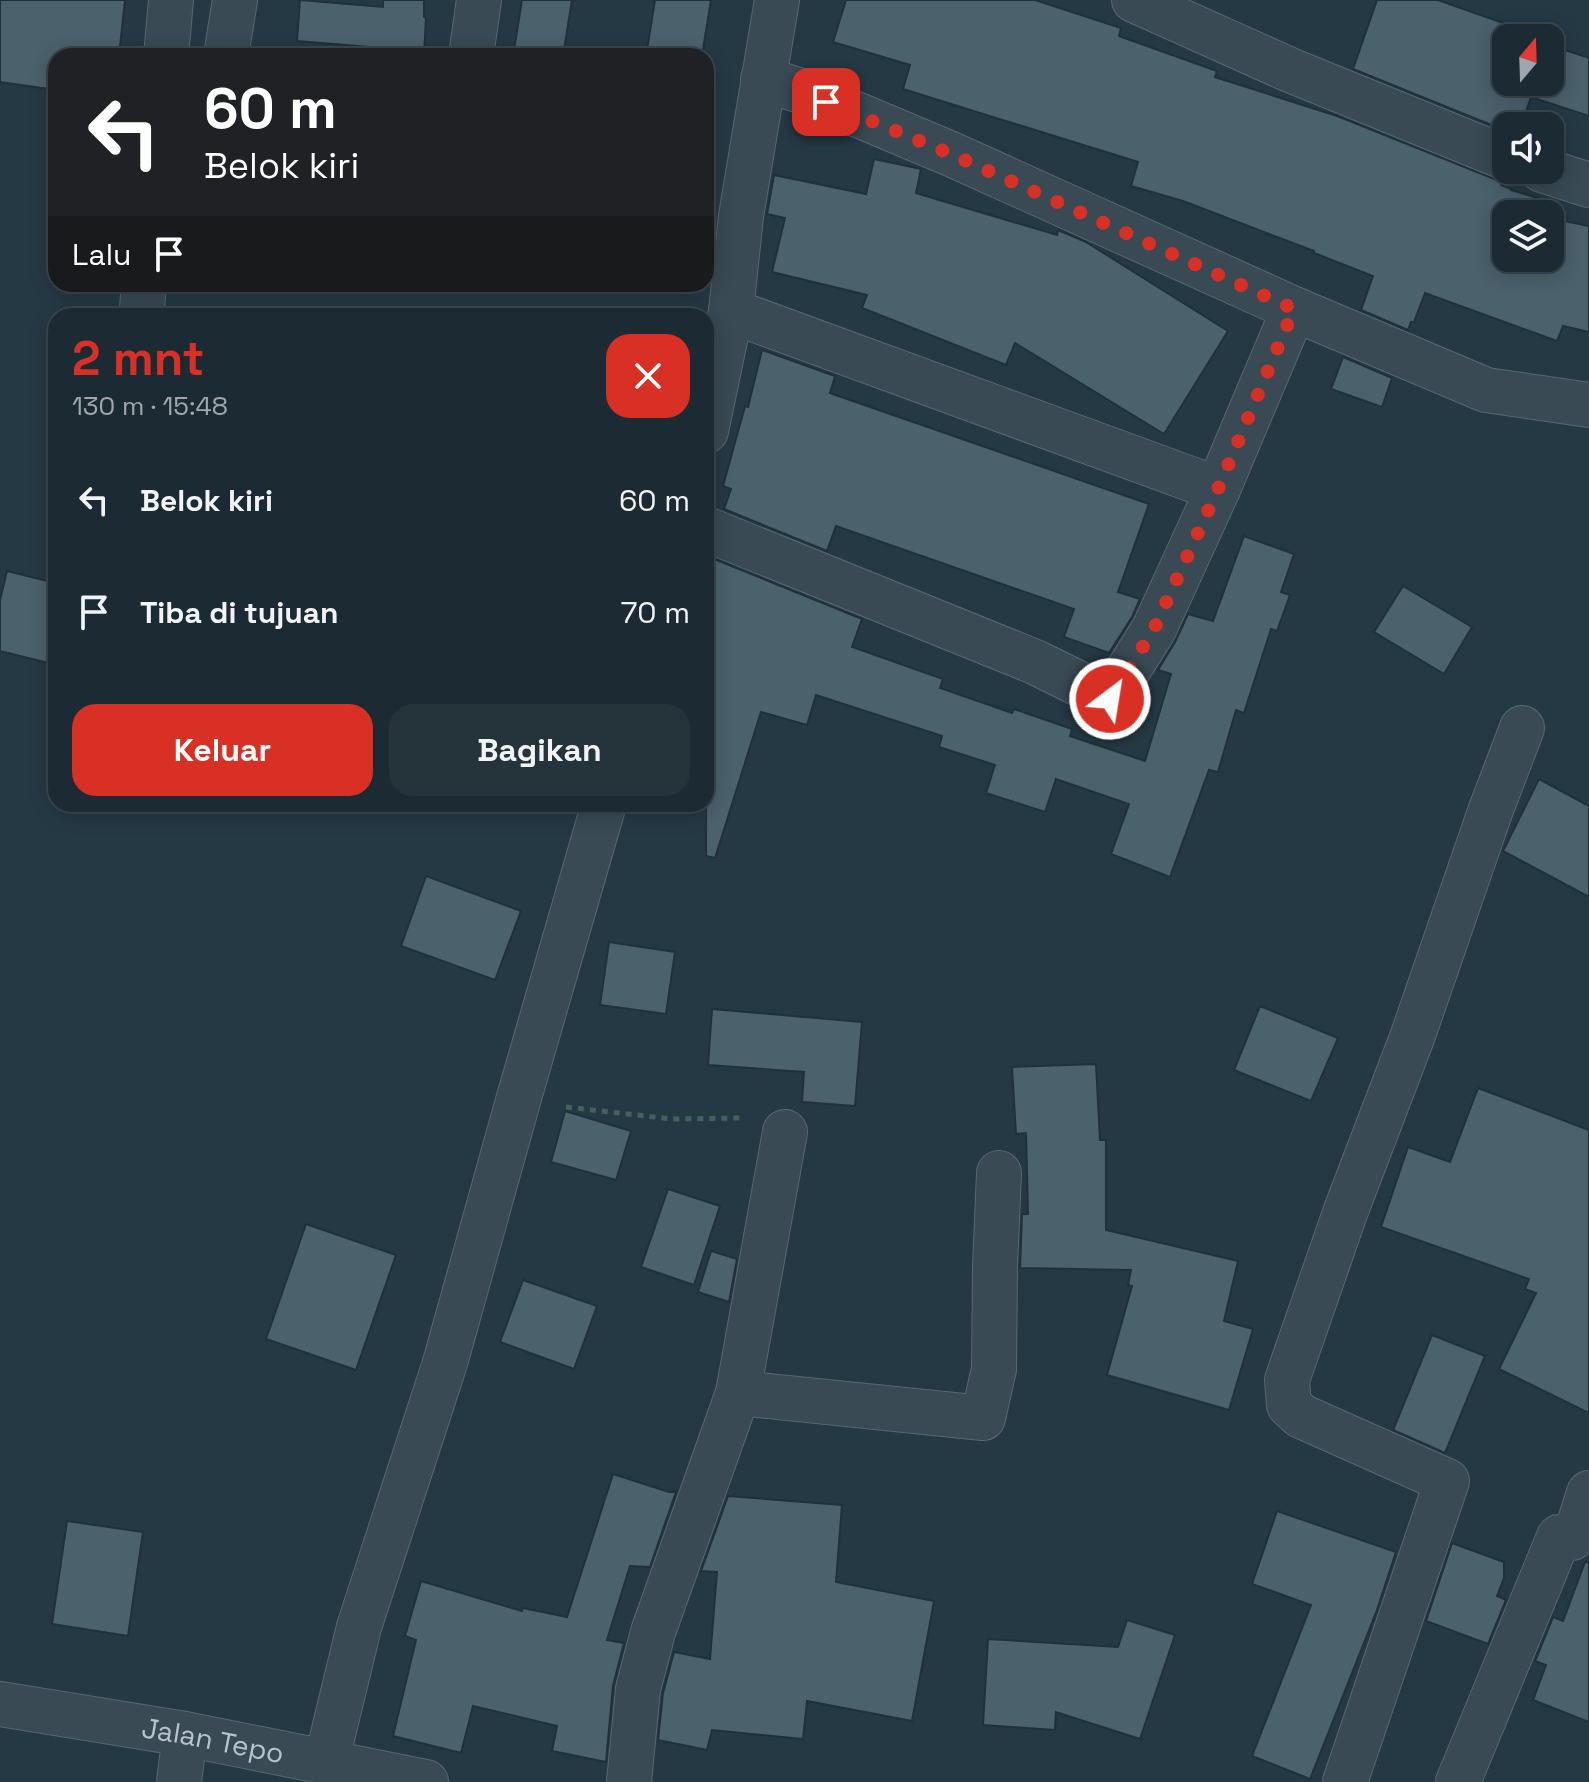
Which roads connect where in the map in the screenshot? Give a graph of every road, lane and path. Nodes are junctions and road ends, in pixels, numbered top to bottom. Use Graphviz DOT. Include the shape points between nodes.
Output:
graph roads {
  1 [pos="171,0"];
  2 [pos="235,0"];
  3 [pos="479,0"];
  4 [pos="777,0"];
  5 [pos="1134,0"];
  6 [pos="167,48"];
  7 [pos="227,48"];
  8 [pos="472,48"];
  9 [pos="763,79"];
  10 [pos="1492,152"];
  11 [pos="1564,177"];
  12 [pos="1589,185"];
  13 [pos="1294,309"];
  14 [pos="731,311"];
  15 [pos="714,393"];
  16 [pos="1589,405"];
  17 [pos="1218,489"];
  18 [pos="714,532"];
  19 [pos="1522,728"];
  20 [pos="602,812"];
  21 [pos="518,1101"];
  22 [pos="741,1118"];
  23 [pos="785,1132"];
  24 [pos="999,1173"];
  25 [pos="738,1393"];
  26 [pos="1589,1493"];
  27 [pos="0,1704"];
  28 [pos="185,1734"];
  29 [pos="326,1763"];
  30 [pos="179,1782"];
  31 [pos="426,1782"];
  32 [pos="629,1782"];
  33 [pos="1345,1782"];
  34 [pos="1458,1782"];
  1 -- 6 [label="street"];
  2 -- 7 [label="street"];
  3 -- 8 [label="street"];
  4 -- 9 [label="street"];
  5 -- 10 [label="street"];
  9 -- 13 [label="street" via="951,154"];
  9 -- 14 [label="street"];
  11 -- 12 [label="street"];
  13 -- 16 [label="street" via="1486,390"];
  13 -- 17 [label="street"];
  14 -- 15 [label="street"];
  14 -- 17 [label="street"];
  17 -- 18 [label="street" via="1154,629 1110,699 1035,662"];
  19 -- 33 [label="street" via="1287,1380 1289,1405 1301,1416 1447,1481"];
  20 -- 21 [label="street"];
  21 -- 22 [label="path" via="672,1119"];
  21 -- 29 [label="street" via="445,1363 359,1627"];
  23 -- 25 [label="street"];
  24 -- 25 [label="street" via="994,1369 983,1418"];
  25 -- 32 [label="street" via="653,1632 638,1689"];
  26 -- 34 [label="street" via="1576,1534 1559,1537"];
  27 -- 28 [label="street, Jalan Tepo"];
  28 -- 29 [label="street, Jalan Tepo"];
  28 -- 30 [label="street"];
  29 -- 31 [label="street, Jalan Tepo"];
}
